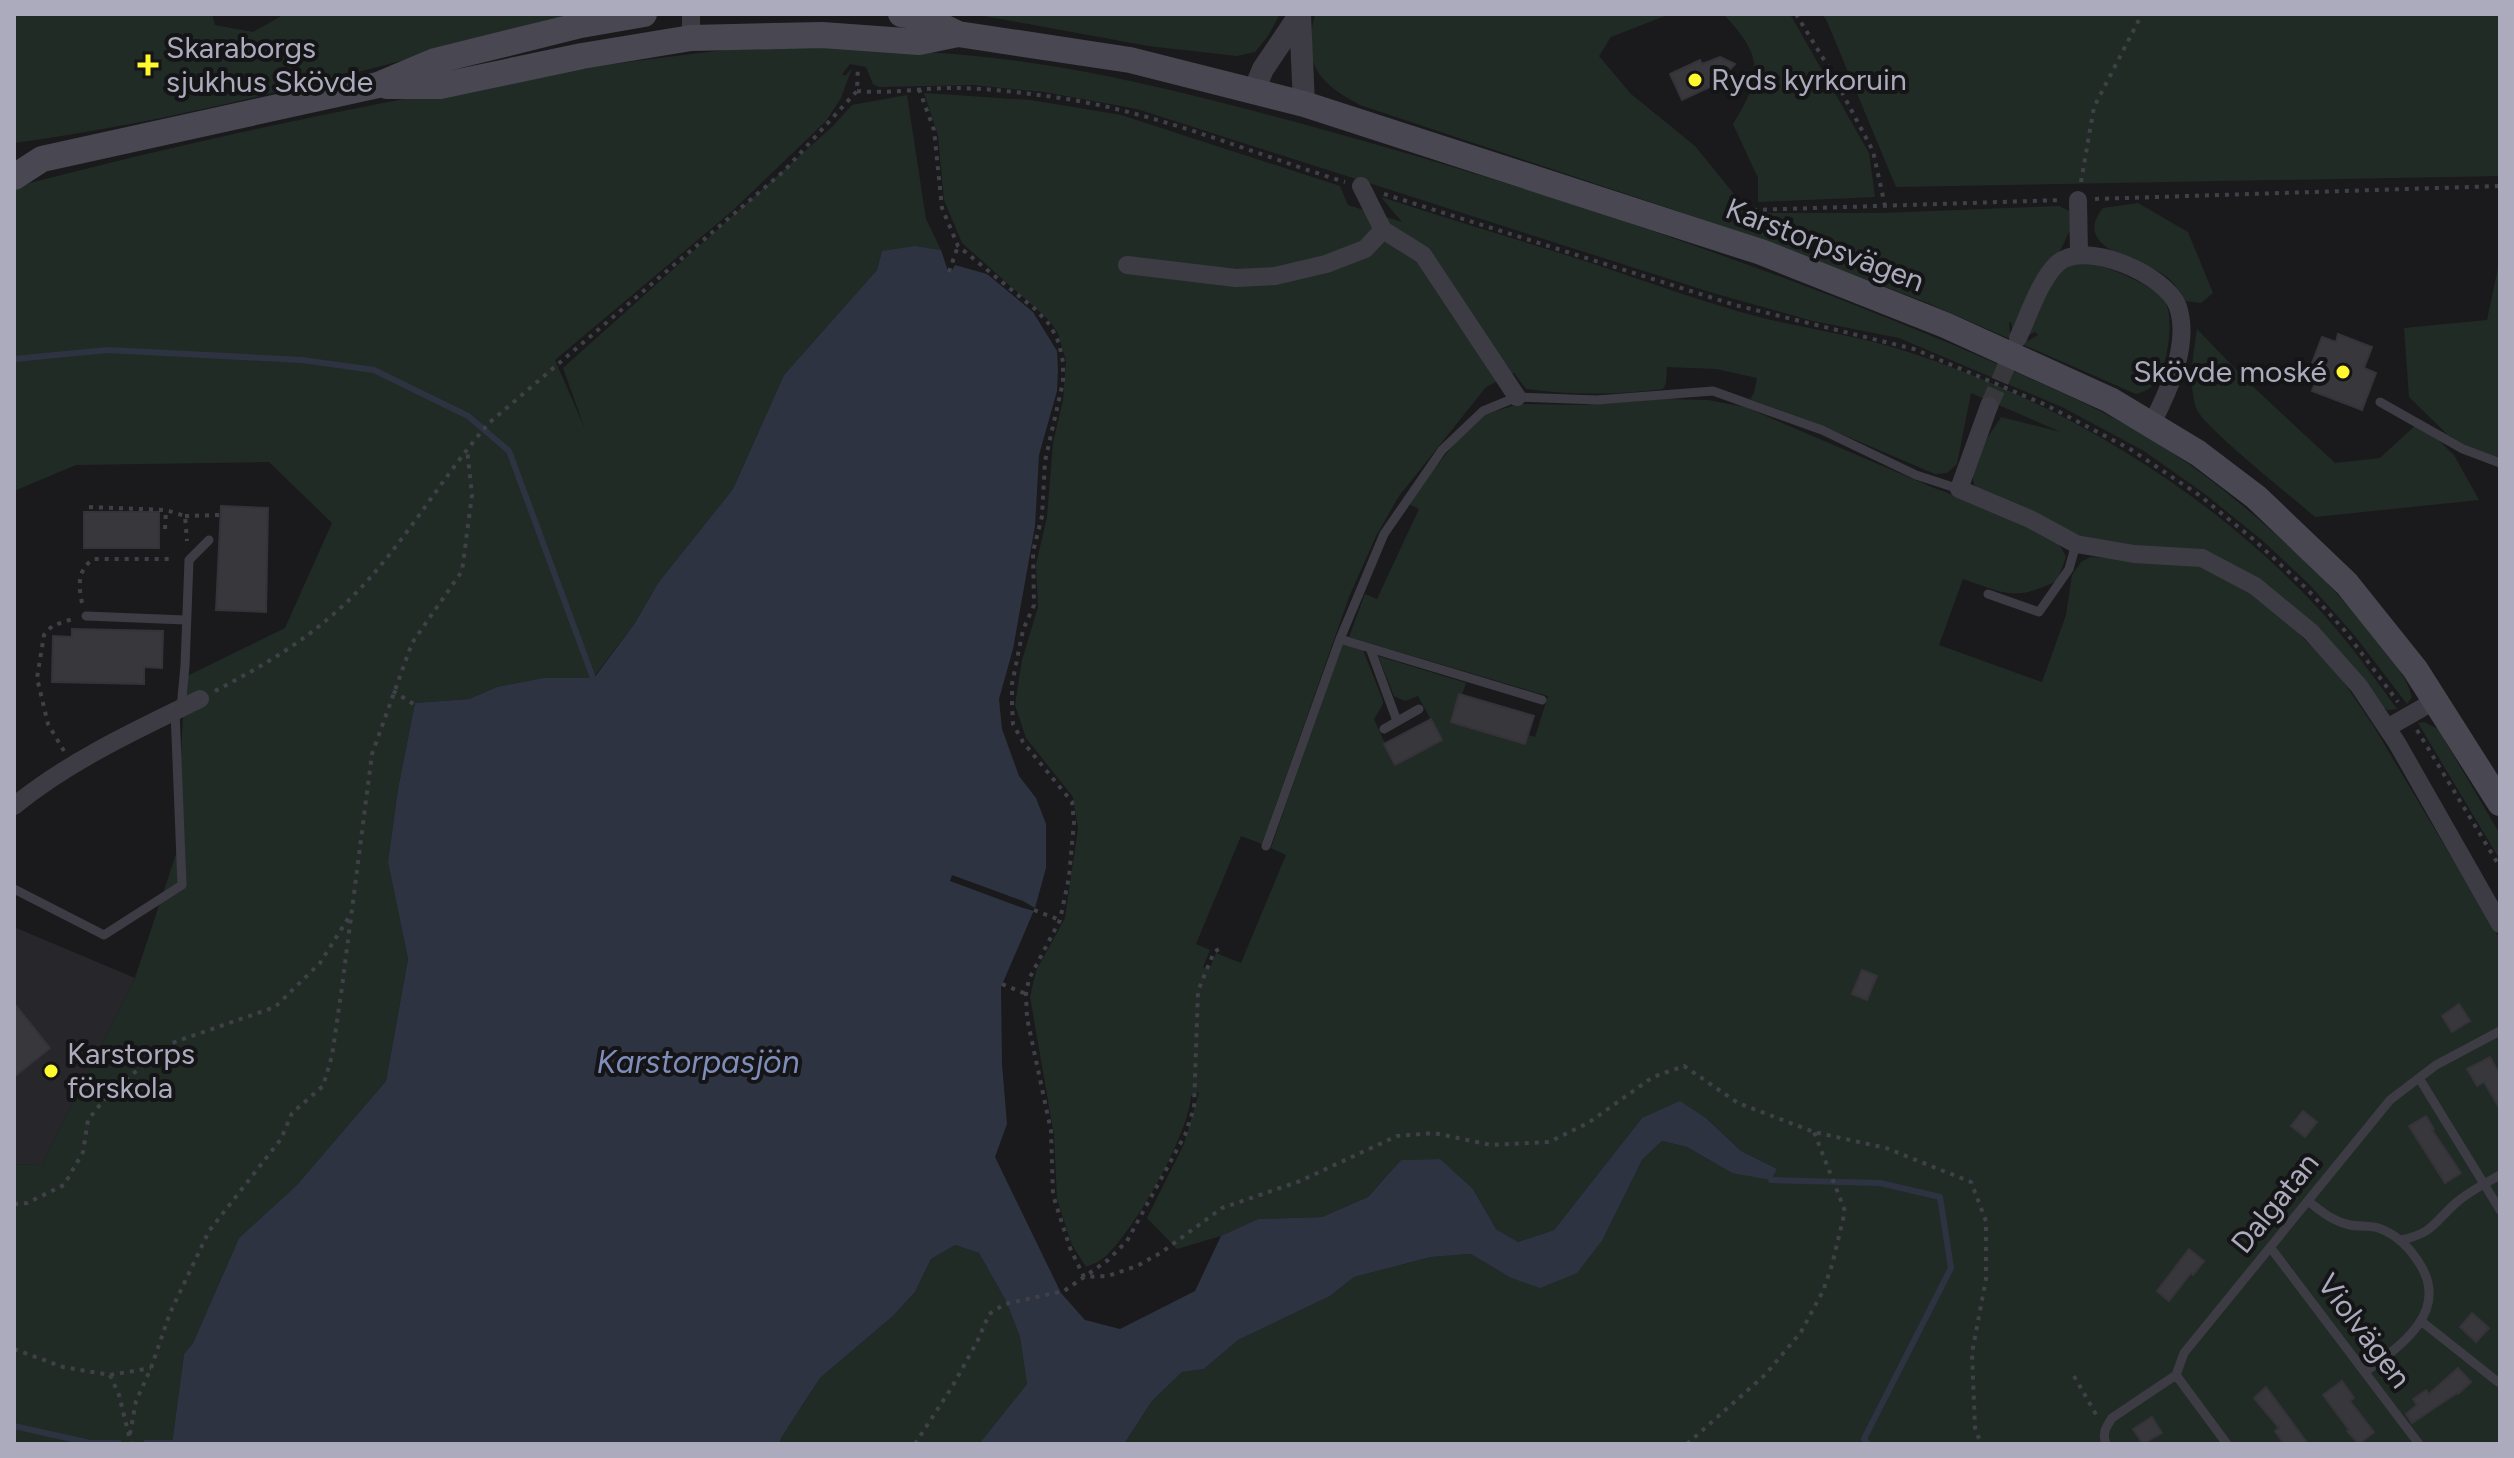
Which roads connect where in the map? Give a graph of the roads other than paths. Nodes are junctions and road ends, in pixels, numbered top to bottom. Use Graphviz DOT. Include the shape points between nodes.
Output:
graph roads {
  1 [pos="644,14"];
  2 [pos="901,14"];
  3 [pos="1300,14"];
  4 [pos="691,26"];
  5 [pos="958,34"];
  6 [pos="378,85"];
  7 [pos="1254,91"];
  8 [pos="1304,104"];
  9 [pos="14,155"];
  10 [pos="42,159"];
  11 [pos="14,177"];
  12 [pos="1361,186"];
  13 [pos="2078,200"];
  14 [pos="1383,230"];
  15 [pos="2079,254"];
  16 [pos="1127,265"];
  17 [pos="2018,338"];
  18 [pos="1517,397"];
  19 [pos="2380,402"];
  20 [pos="1989,406"];
  21 [pos="2152,423"];
  22 [pos="2500,463"];
  23 [pos="1959,489"];
  24 [pos="209,540"];
  25 [pos="2076,544"];
  26 [pos="1988,594"];
  27 [pos="86,616"];
  28 [pos="185,620"];
  29 [pos="1340,639"];
  30 [pos="1370,648"];
  31 [pos="200,699"];
  32 [pos="1542,700"];
  33 [pos="2436,700"];
  34 [pos="178,709"];
  35 [pos="1419,709"];
  36 [pos="1397,721"];
  37 [pos="2387,728"];
  38 [pos="1384,729"];
  39 [pos="2500,803"];
  40 [pos="14,806"];
  41 [pos="1266,846"];
  42 [pos="14,889"];
  43 [pos="2500,924"];
  44 [pos="2500,1031"];
  45 [pos="2419,1078"];
  46 [pos="2500,1175"];
  47 [pos="2484,1184"];
  48 [pos="2308,1201"];
  49 [pos="2500,1210"];
  50 [pos="2401,1240"];
  51 [pos="2270,1247"];
  52 [pos="2421,1321"];
  53 [pos="2365,1372"];
  54 [pos="2176,1375"];
  55 [pos="2498,1382"];
  56 [pos="2106,1444"];
  57 [pos="2227,1444"];
  58 [pos="2419,1444"];
  1 -- 6 [label="main road, Karstorpsvägen" via="435,61"];
  2 -- 5 [label="main road, Karstorpsvägen" via="923,17"];
  3 -- 7 [label="street"];
  3 -- 8 [label="street"];
  4 -- 5 [label="main road, Karstorpsvägen" via="919,42"];
  4 -- 6 [label="main road, Karstorpsvägen" via="440,86"];
  5 -- 7 [label="main road, Karstorpsvägen" via="1130,60"];
  6 -- 10 [label="main road, Karstorpsvägen"];
  7 -- 8 [label="main road, Karstorpsvägen"];
  8 -- 21 [label="main road, Karstorpsvägen" via="1761,252 1945,325"];
  9 -- 10 [label="main road, Karstorpsvägen"];
  10 -- 11 [label="main road, Karstorpsvägen"];
  12 -- 14 [label="street"];
  13 -- 15 [label="street"];
  14 -- 16 [label="street" via="1365,249 1275,276 1236,278"];
  14 -- 18 [label="street" via="1423,255"];
  15 -- 17 [label="street" via="2065,258 2048,274"];
  15 -- 21 [label="street" via="2146,275 2175,300 2181,323 2177,359"];
  18 -- 23 [label="lane" via="1597,400 1713,391 1822,430 1916,475"];
  18 -- 29 [label="lane" via="1483,411 1423,474 1384,534"];
  19 -- 22 [label="lane" via="2463,449"];
  20 -- 23 [label="street"];
  21 -- 33 [label="main road, Karstorpsvägen" via="2293,530 2366,606"];
  23 -- 25 [label="street"];
  24 -- 28 [label="lane" via="189,560"];
  25 -- 26 [label="lane" via="2069,569 2039,612"];
  25 -- 37 [label="street" via="2202,558 2255,586 2311,632 2359,686"];
  27 -- 28 [label="lane"];
  28 -- 34 [label="lane"];
  29 -- 30 [label="lane"];
  29 -- 41 [label="lane"];
  30 -- 32 [label="lane"];
  30 -- 36 [label="lane"];
  31 -- 34 [label="street"];
  33 -- 37 [label="street"];
  33 -- 39 [label="main road, Karstorpsvägen"];
  34 -- 40 [label="street" via="73,765"];
  34 -- 42 [label="lane" via="182,885 104,935"];
  35 -- 36 [label="lane"];
  36 -- 38 [label="lane"];
  37 -- 43 [label="street"];
  44 -- 45 [label="lane, Dalgatan"];
  45 -- 47 [label="lane"];
  45 -- 48 [label="lane, Dalgatan" via="2390,1100"];
  46 -- 47 [label="lane"];
  47 -- 49 [label="lane"];
  47 -- 50 [label="lane" via="2433,1227"];
  48 -- 50 [label="lane" via="2331,1219 2378,1228"];
  48 -- 51 [label="lane, Dalgatan"];
  50 -- 52 [label="lane" via="2428,1278 2431,1299"];
  51 -- 53 [label="lane, Violvägen"];
  51 -- 54 [label="lane, Dalgatan" via="2184,1353"];
  52 -- 53 [label="lane"];
  52 -- 55 [label="lane"];
  53 -- 58 [label="lane, Violvägen"];
  54 -- 56 [label="lane" via="2112,1418 2105,1428"];
  54 -- 57 [label="lane"];
}
